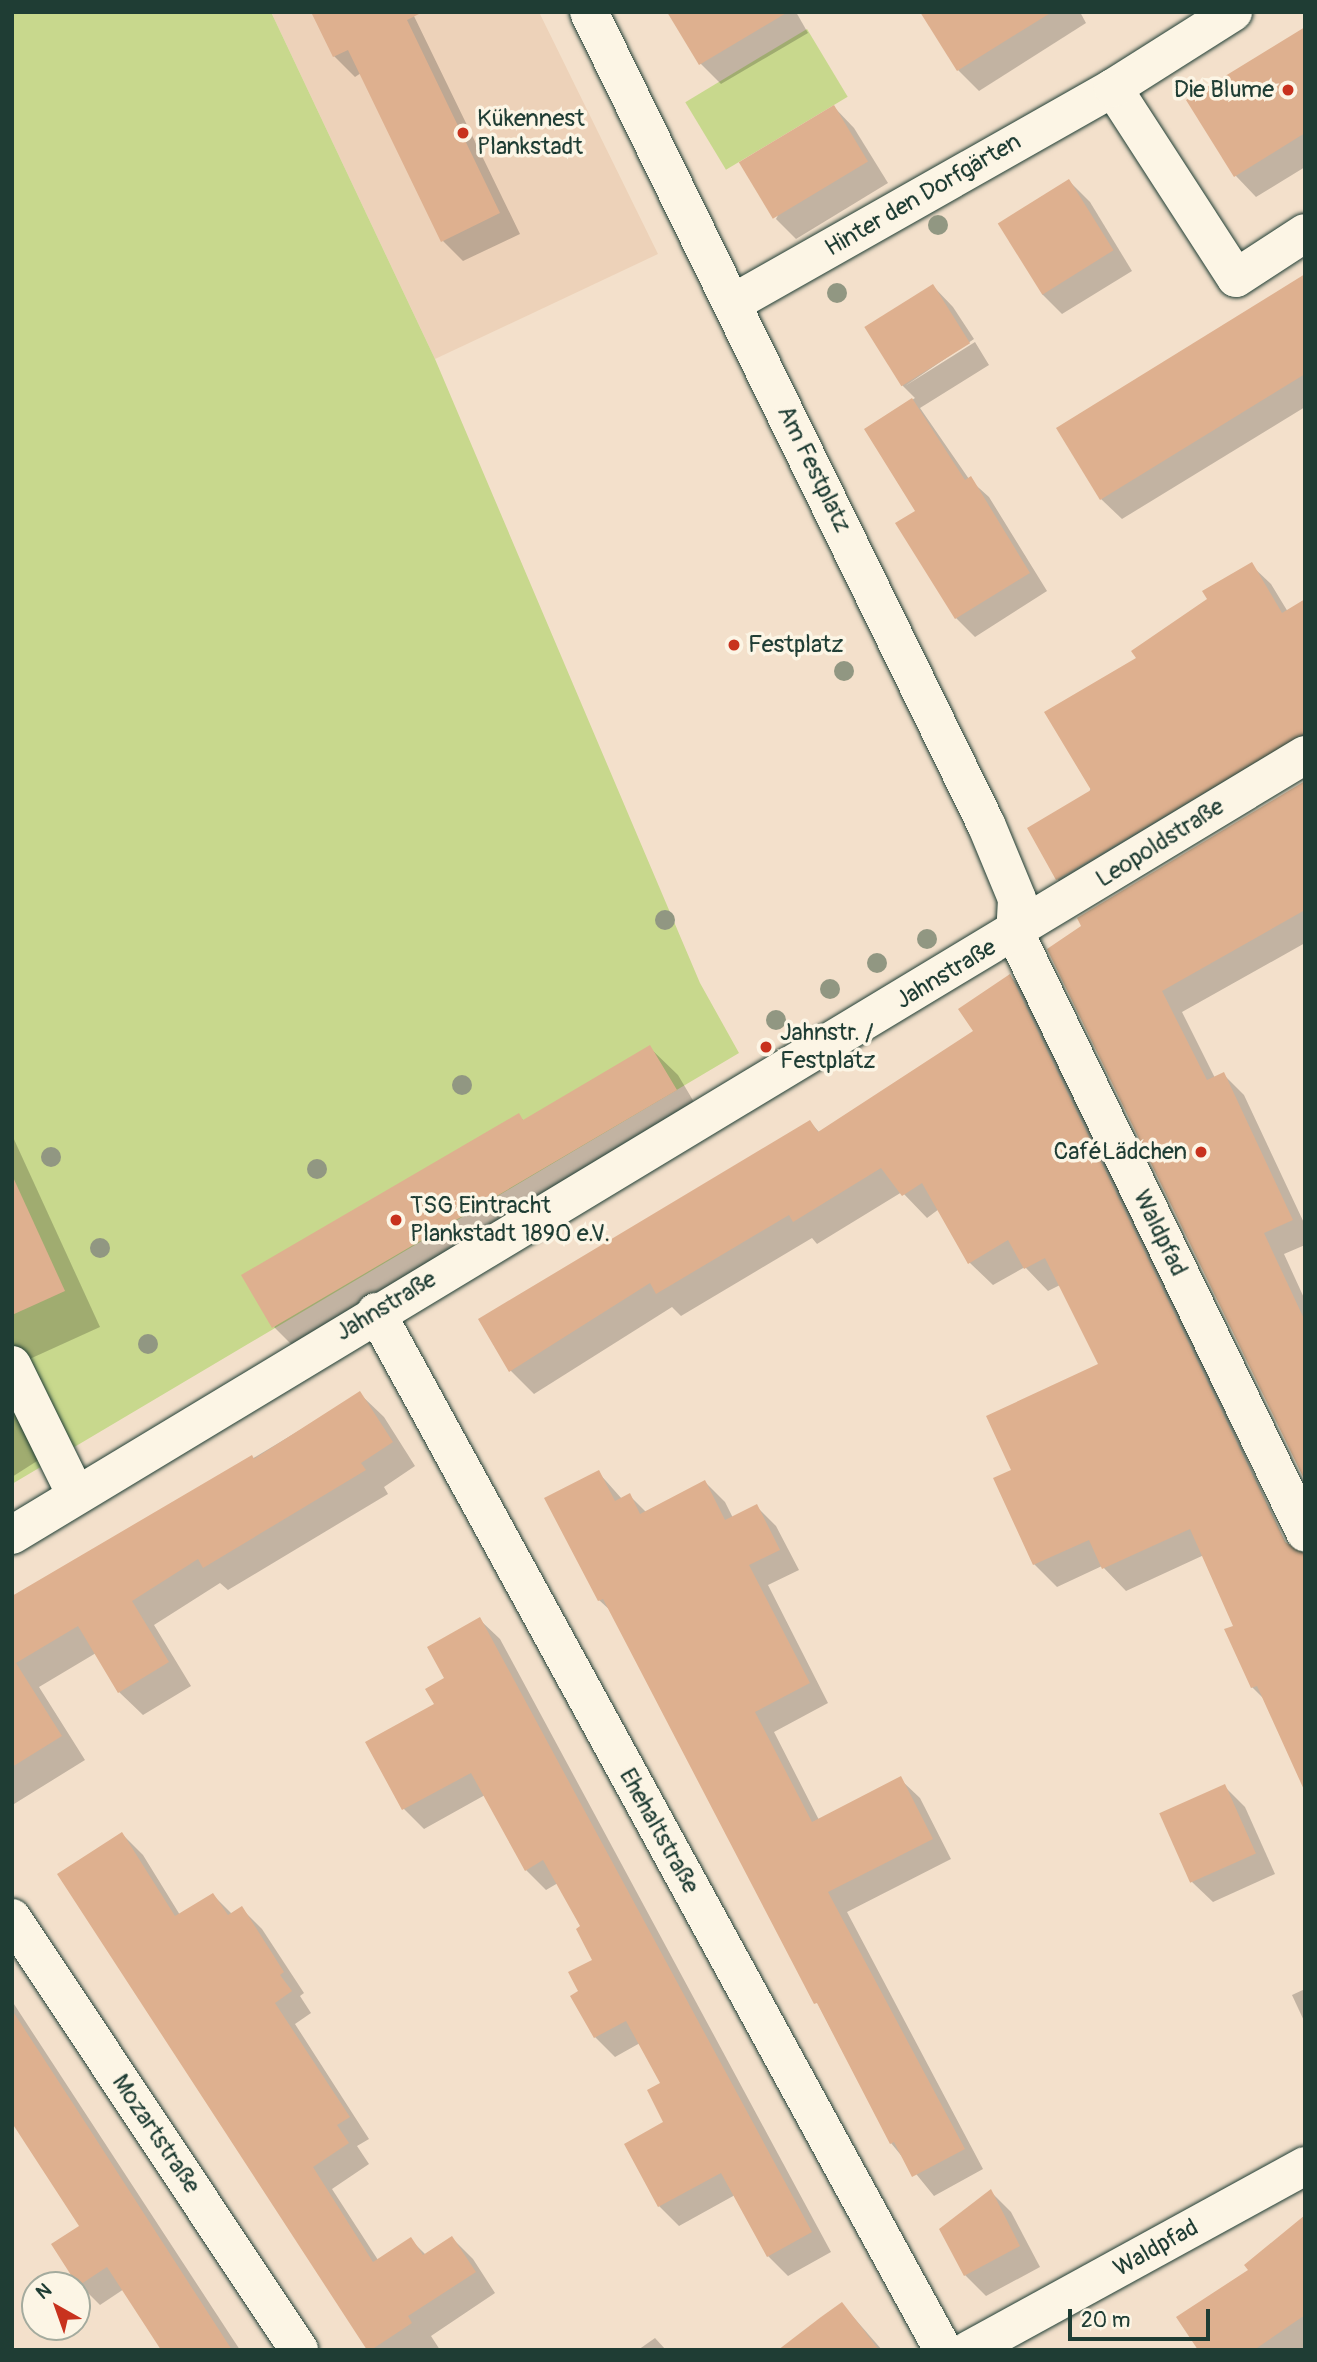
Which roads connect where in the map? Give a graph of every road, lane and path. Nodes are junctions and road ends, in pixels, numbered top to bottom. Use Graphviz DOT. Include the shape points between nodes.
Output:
graph roads {
  1 [pos="589,12"];
  2 [pos="1233,12"];
  3 [pos="1113,88"];
  4 [pos="1305,233"];
  5 [pos="733,303"];
  6 [pos="1305,755"];
  7 [pos="1016,933"];
  8 [pos="376,1312"];
  9 [pos="12,1365"];
  10 [pos="76,1495"];
  11 [pos="1305,1532"];
  12 [pos="12,1535"];
  13 [pos="12,1918"];
  14 [pos="1305,2166"];
  15 [pos="299,2350"];
  16 [pos="943,2350"];
  17 [pos="969,2350"];
  1 -- 5 [label="street, Am Festplatz"];
  2 -- 3 [label="street, Hinter den Dorfgärten"];
  3 -- 4 [label="street" via="1236,278"];
  3 -- 5 [label="street, Hinter den Dorfgärten"];
  5 -- 7 [label="street, Am Festplatz" via="986,824 1017,899"];
  6 -- 7 [label="street, Leopoldstraße"];
  7 -- 8 [label="street, Jahnstraße"];
  7 -- 11 [label="street, Waldpfad"];
  8 -- 10 [label="street, Jahnstraße"];
  8 -- 16 [label="street, Ehehaltstraße"];
  9 -- 10 [label="street"];
  10 -- 12 [label="street, Jahnstraße"];
  13 -- 15 [label="street, Mozartstraße"];
  14 -- 17 [label="street, Waldpfad"];
}
